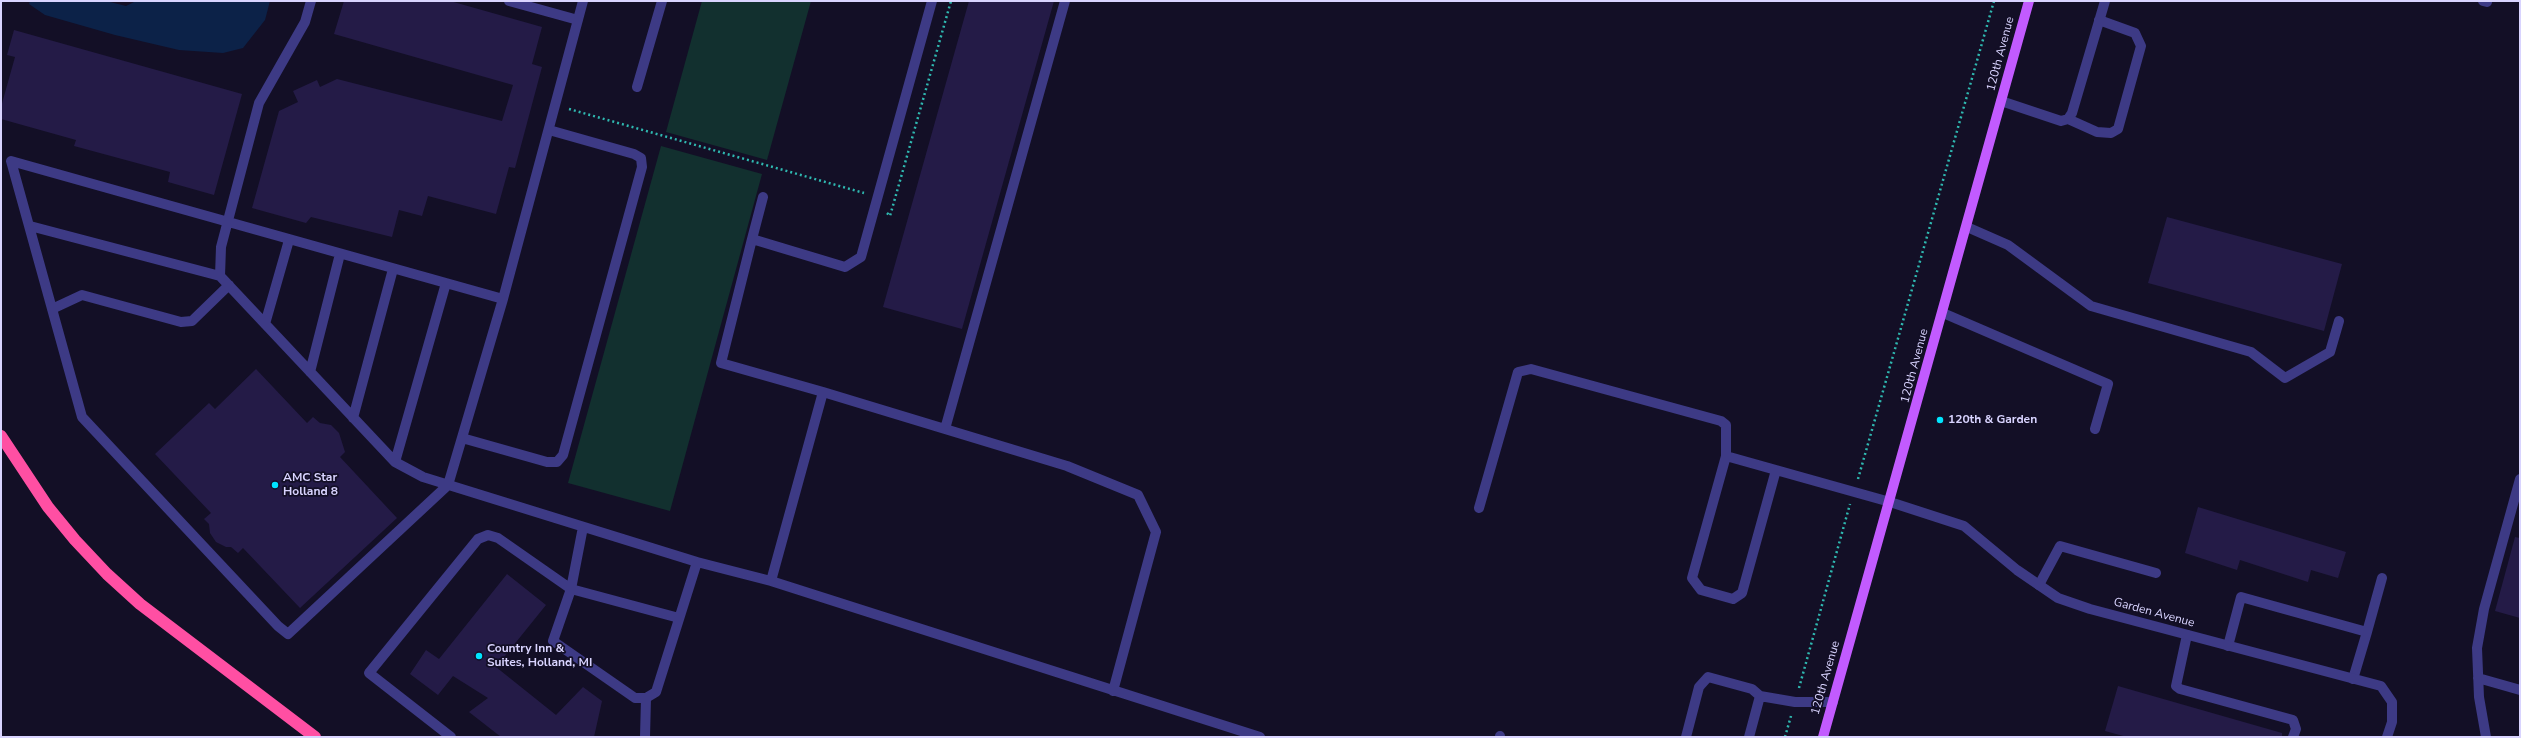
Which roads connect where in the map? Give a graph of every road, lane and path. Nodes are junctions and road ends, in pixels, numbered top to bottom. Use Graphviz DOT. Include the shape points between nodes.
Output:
graph roads {
  1 [pos="311,1"];
  2 [pos="509,1"];
  3 [pos="583,1"];
  4 [pos="662,1"];
  5 [pos="932,1"];
  6 [pos="951,1"];
  7 [pos="1065,1"];
  8 [pos="1994,1"];
  9 [pos="2029,1"];
  10 [pos="2105,1"];
  11 [pos="578,20"];
  12 [pos="2099,20"];
  13 [pos="637,87"];
  14 [pos="2001,101"];
  15 [pos="555,106"];
  16 [pos="2068,119"];
  17 [pos="549,130"];
  18 [pos="763,197"];
  19 [pos="876,203"];
  20 [pos="227,224"];
  21 [pos="30,226"];
  22 [pos="1966,226"];
  23 [pos="752,239"];
  24 [pos="289,240"];
  25 [pos="340,254"];
  26 [pos="393,269"];
  27 [pos="220,276"];
  28 [pos="446,283"];
  29 [pos="229,285"];
  30 [pos="503,299"];
  31 [pos="52,309"];
  32 [pos="1943,313"];
  33 [pos="2339,321"];
  34 [pos="265,324"];
  35 [pos="310,372"];
  36 [pos="823,392"];
  37 [pos="353,418"];
  38 [pos="945,429"];
  39 [pos="2095,429"];
  40 [pos="1,436"];
  41 [pos="462,438"];
  42 [pos="1726,456"];
  43 [pos="394,462"];
  44 [pos="1776,470"];
  45 [pos="2520,479"];
  46 [pos="448,485"];
  47 [pos="1854,492"];
  48 [pos="1890,502"];
  49 [pos="1479,508"];
  50 [pos="583,527"];
  51 [pos="697,562"];
  52 [pos="2156,573"];
  53 [pos="2382,578"];
  54 [pos="771,581"];
  55 [pos="2039,585"];
  56 [pos="570,589"];
  57 [pos="679,618"];
  58 [pos="2367,632"];
  59 [pos="2187,635"];
  60 [pos="2228,646"];
  61 [pos="2478,678"];
  62 [pos="2353,679"];
  63 [pos="2520,690"];
  64 [pos="1113,691"];
  65 [pos="1760,696"];
  66 [pos="646,698"];
  67 [pos="1795,702"];
  68 [pos="1833,702"];
  69 [pos="315,737"];
  70 [pos="451,737"];
  71 [pos="645,737"];
  72 [pos="1260,737"];
  73 [pos="1686,737"];
  74 [pos="1749,737"];
  75 [pos="1785,737"];
  76 [pos="1823,737"];
  77 [pos="2293,737"];
  78 [pos="2387,737"];
  79 [pos="2486,737"];
  1 -- 20 [label="street" via="305,22 259,103"];
  2 -- 11 [label="street"];
  3 -- 11 [label="street"];
  4 -- 13 [label="street"];
  5 -- 19 [label="street"];
  6 -- 19 [label="path" via="890,216"];
  7 -- 38 [label="street"];
  8 -- 47 [label="path"];
  9 -- 14 [label="main road, 120th Avenue"];
  10 -- 12 [label="street"];
  11 -- 15 [label="street"];
  12 -- 16 [label="street" via="2072,113"];
  12 -- 16 [label="street" via="2135,33 2141,46 2118,128 2111,133 2097,132"];
  14 -- 16 [label="street" via="2061,121"];
  14 -- 22 [label="main road, 120th Avenue"];
  15 -- 17 [label="street"];
  15 -- 19 [label="path" via="863,192"];
  17 -- 30 [label="street"];
  17 -- 41 [label="street" via="634,154 641,158 642,167 563,455 557,462 547,462"];
  18 -- 23 [label="street"];
  19 -- 23 [label="street" via="861,257 845,267"];
  20 -- 21 [label="street" via="11,162"];
  20 -- 24 [label="street"];
  20 -- 27 [label="street" via="221,247"];
  21 -- 27 [label="street"];
  21 -- 31 [label="street"];
  22 -- 32 [label="main road, 120th Avenue"];
  22 -- 33 [label="street" via="2008,245 2091,306 2251,352 2285,378 2330,352"];
  23 -- 36 [label="street" via="721,363"];
  24 -- 25 [label="street"];
  24 -- 34 [label="street"];
  25 -- 26 [label="street"];
  25 -- 35 [label="street"];
  26 -- 28 [label="street"];
  26 -- 37 [label="street"];
  27 -- 29 [label="street"];
  28 -- 30 [label="street"];
  28 -- 43 [label="street"];
  29 -- 31 [label="street" via="192,321 181,322 82,295"];
  29 -- 34 [label="street"];
  30 -- 41 [label="street"];
  31 -- 46 [label="street" via="82,417 288,634"];
  32 -- 39 [label="street" via="2108,384"];
  32 -- 48 [label="main road, 120th Avenue"];
  34 -- 35 [label="street"];
  35 -- 37 [label="street"];
  36 -- 38 [label="street"];
  36 -- 54 [label="street"];
  37 -- 43 [label="street"];
  38 -- 64 [label="street" via="1067,466 1138,495 1156,532"];
  40 -- 69 [label="highway" via="48,507 106,574 140,604"];
  41 -- 46 [label="street"];
  42 -- 44 [label="street, Garden Avenue"];
  42 -- 44 [label="street" via="1692,578 1701,590 1720,596 1733,599 1742,593"];
  42 -- 49 [label="street" via="1726,425 1721,421 1531,369 1518,372"];
  43 -- 46 [label="street" via="423,477"];
  44 -- 47 [label="street, Garden Avenue"];
  45 -- 61 [label="street" via="2484,609 2477,648"];
  46 -- 50 [label="street"];
  47 -- 48 [label="street, Garden Avenue"];
  47 -- 67 [label="path"];
  48 -- 55 [label="street, Garden Avenue" via="1964,526"];
  48 -- 68 [label="main road, 120th Avenue"];
  50 -- 51 [label="street"];
  50 -- 56 [label="street"];
  51 -- 54 [label="street"];
  51 -- 57 [label="street"];
  52 -- 55 [label="street" via="2060,546"];
  53 -- 58 [label="street"];
  54 -- 64 [label="street"];
  55 -- 59 [label="street, Garden Avenue" via="2058,598 2090,609"];
  56 -- 57 [label="street"];
  56 -- 66 [label="street" via="553,641 635,698"];
  56 -- 70 [label="street" via="498,538 488,535 478,539 369,673"];
  57 -- 66 [label="street" via="656,692"];
  58 -- 60 [label="street" via="2241,597"];
  58 -- 62 [label="street"];
  59 -- 60 [label="street, Garden Avenue"];
  59 -- 77 [label="street" via="2176,686 2293,720 2296,729"];
  60 -- 62 [label="street, Garden Avenue"];
  61 -- 63 [label="street"];
  61 -- 79 [label="street"];
  62 -- 78 [label="street, Garden Avenue" via="2381,686 2392,702 2392,722"];
  64 -- 72 [label="street"];
  65 -- 67 [label="street"];
  65 -- 73 [label="street" via="1752,689 1708,677 1699,687"];
  65 -- 74 [label="street"];
  66 -- 71 [label="street"];
  67 -- 68 [label="street"];
  67 -- 75 [label="path"];
  68 -- 76 [label="main road, 120th Avenue"];
}
